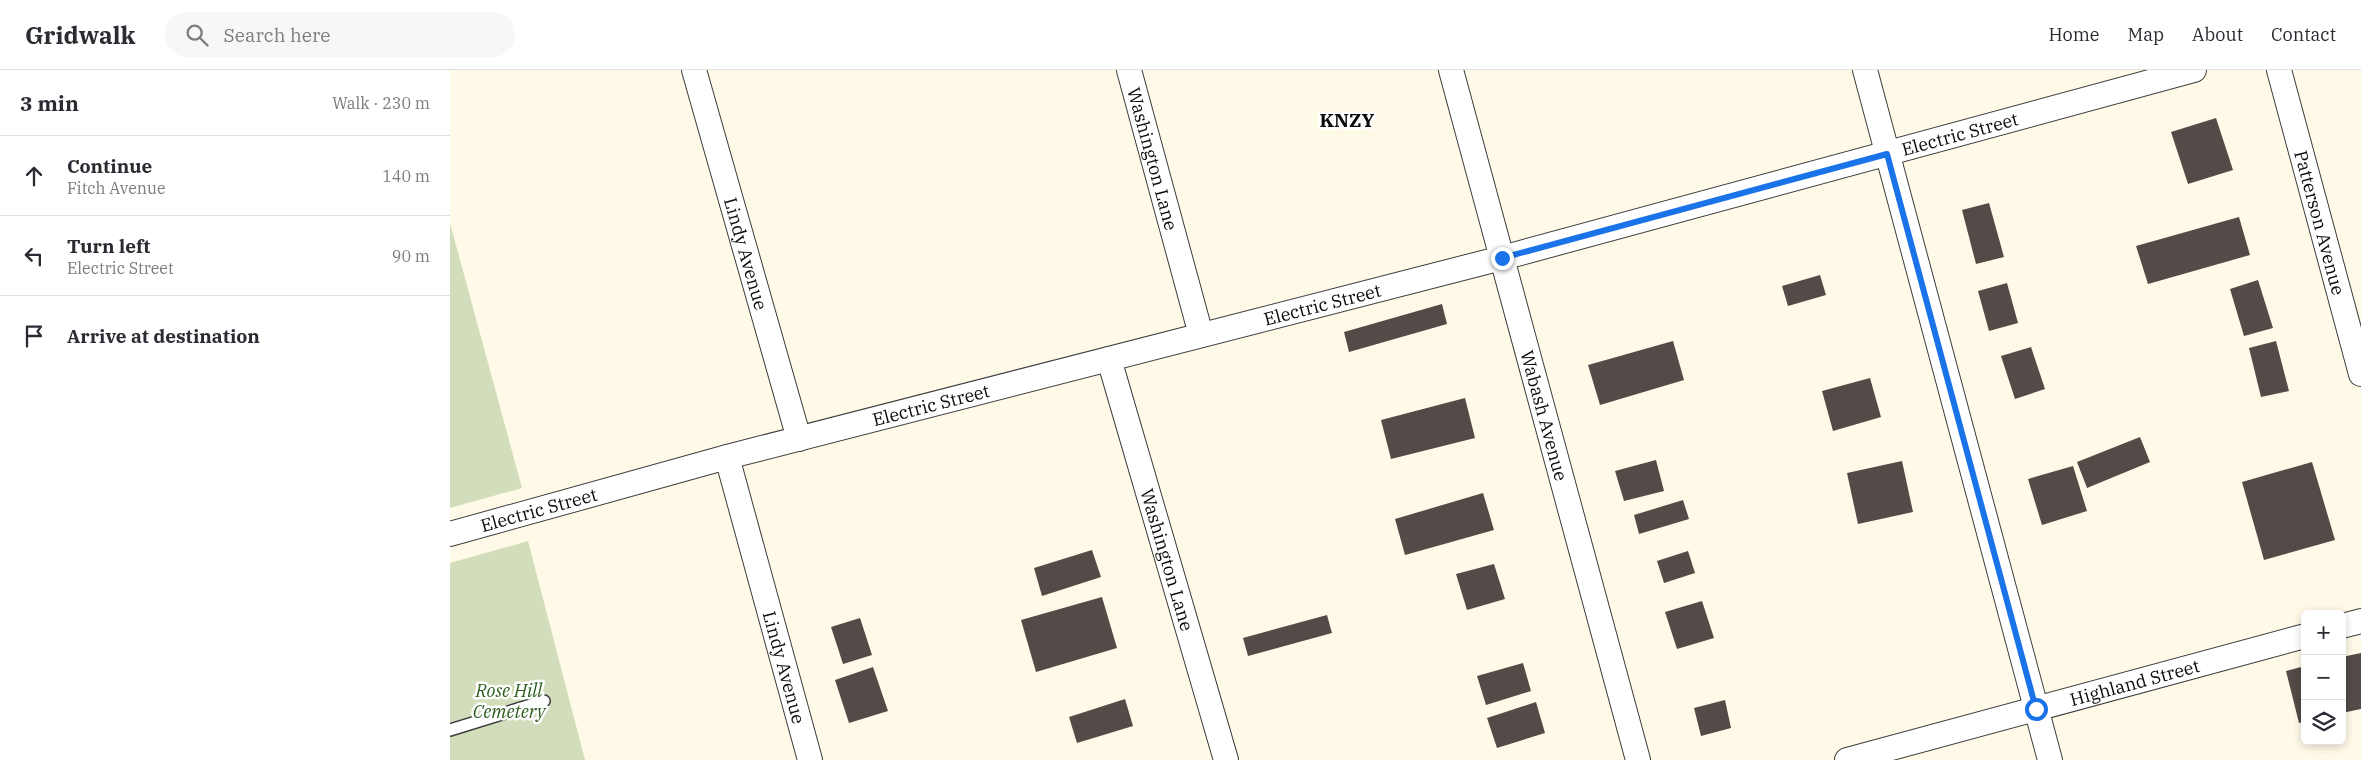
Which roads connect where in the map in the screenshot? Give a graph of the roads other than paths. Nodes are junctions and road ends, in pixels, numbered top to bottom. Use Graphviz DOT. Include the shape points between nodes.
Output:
graph roads {
  1 [pos="694,70"];
  2 [pos="1129,70"];
  3 [pos="1451,70"];
  4 [pos="1865,70"];
  5 [pos="2194,70"];
  6 [pos="2279,70"];
  7 [pos="1887,154"];
  8 [pos="1502,258"];
  9 [pos="1201,335"];
  10 [pos="1109,359"];
  11 [pos="2361,374"];
  12 [pos="799,439"];
  13 [pos="727,457"];
  14 [pos="450,534"];
  15 [pos="2361,621"];
  16 [pos="2346,625"];
  17 [pos="2301,637"];
  18 [pos="544,702"];
  19 [pos="2036,709"];
  20 [pos="450,730"];
  21 [pos="810,760"];
  22 [pos="1226,760"];
  23 [pos="1638,760"];
  24 [pos="1847,760"];
  25 [pos="2050,760"];
  1 -- 12 [label="street, Lindy Avenue"];
  2 -- 9 [label="street, Washington Lane"];
  3 -- 8 [label="street, Wabash Avenue"];
  4 -- 7 [label="street"];
  5 -- 7 [label="street, Electric Street"];
  6 -- 11 [label="street, Patterson Avenue"];
  7 -- 8 [label="street, Electric Street"];
  7 -- 19 [label="street"];
  8 -- 9 [label="street, Electric Street"];
  8 -- 23 [label="street, Wabash Avenue"];
  9 -- 10 [label="street, Electric Street"];
  10 -- 12 [label="street, Electric Street"];
  10 -- 22 [label="street, Washington Lane"];
  12 -- 13 [label="street, Electric Street"];
  13 -- 14 [label="street, Electric Street"];
  13 -- 21 [label="street, Lindy Avenue"];
  15 -- 16 [label="street"];
  17 -- 19 [label="street, Highland Street"];
  18 -- 20 [label="lane"];
  19 -- 24 [label="street, Highland Street"];
  19 -- 25 [label="street"];
}
